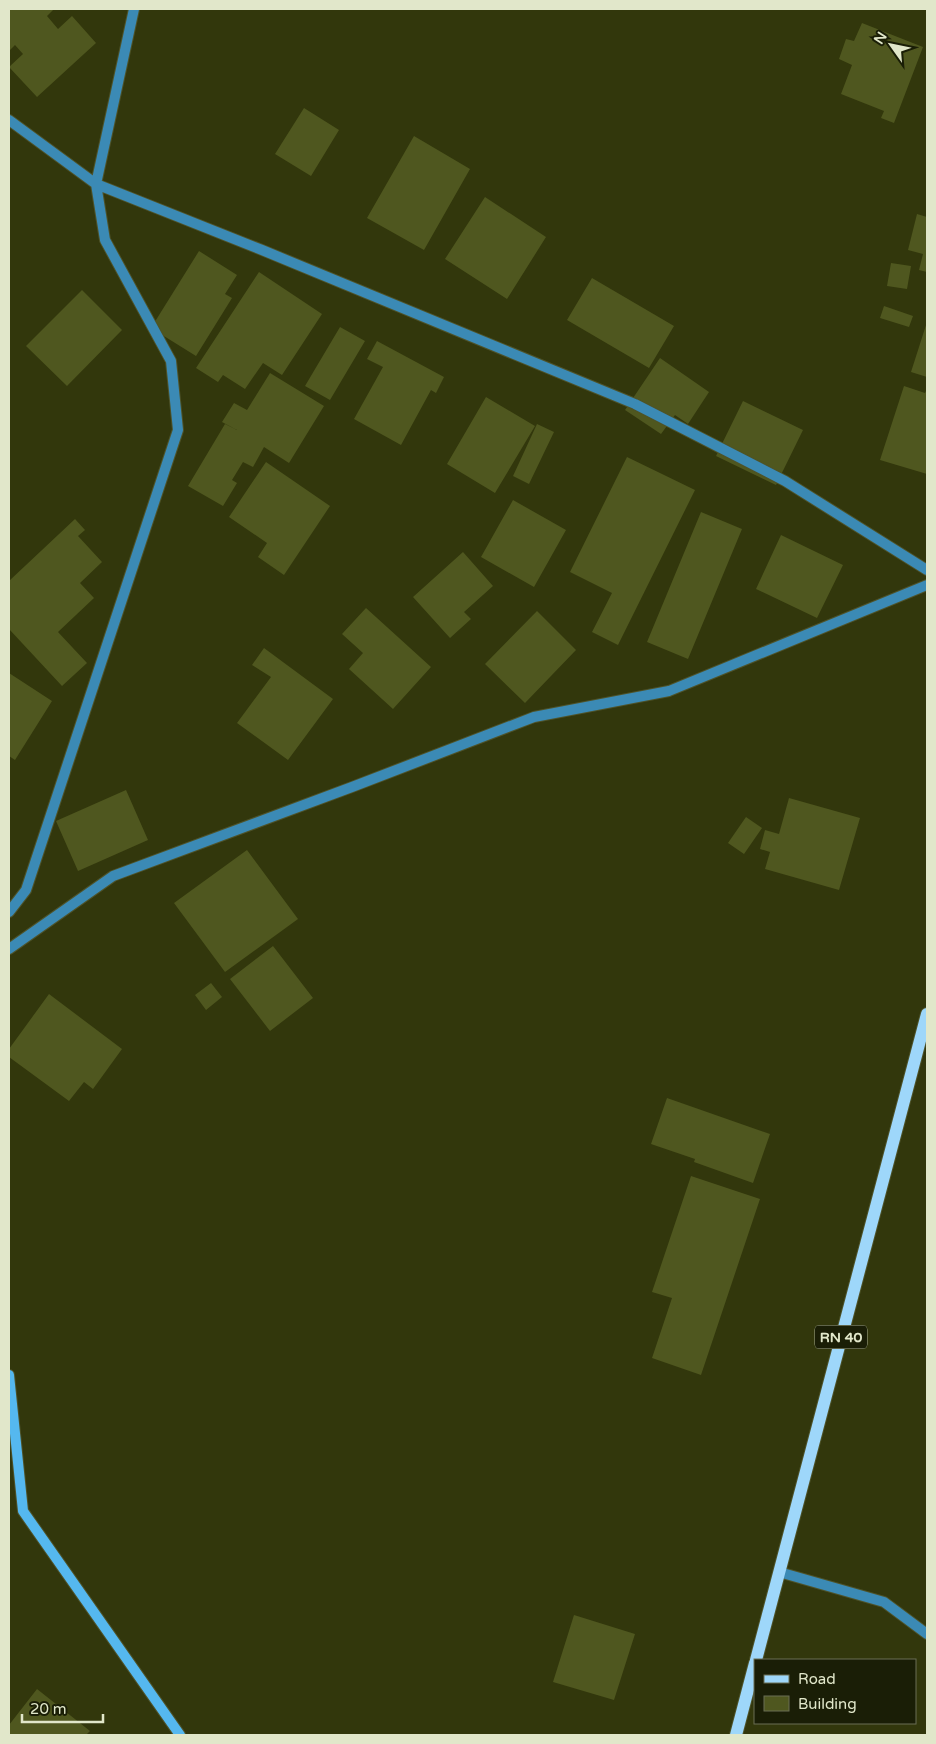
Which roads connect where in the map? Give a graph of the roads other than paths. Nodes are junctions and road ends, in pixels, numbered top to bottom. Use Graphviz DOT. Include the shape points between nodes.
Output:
graph roads {
  1 [pos="134,9"];
  2 [pos="9,120"];
  3 [pos="96,184"];
  4 [pos="927,570"];
  5 [pos="927,585"];
  6 [pos="9,912"];
  7 [pos="9,949"];
  8 [pos="927,1014"];
  9 [pos="9,1375"];
  10 [pos="779,1572"];
  11 [pos="927,1634"];
  12 [pos="756,1659"];
  13 [pos="754,1666"];
  14 [pos="180,1735"];
  15 [pos="736,1735"];
  1 -- 3 [label="street"];
  2 -- 3 [label="street"];
  3 -- 4 [label="street" via="635,404 785,481"];
  3 -- 6 [label="street" via="106,240 171,361 178,430 26,890"];
  5 -- 7 [label="street" via="669,691 534,717 113,876"];
  8 -- 10 [label="main road, RN 40"];
  9 -- 14 [label="street" via="23,1511"];
  10 -- 11 [label="street" via="884,1602"];
  10 -- 12 [label="main road, RN 40"];
  13 -- 15 [label="main road, RN 40"];
}
